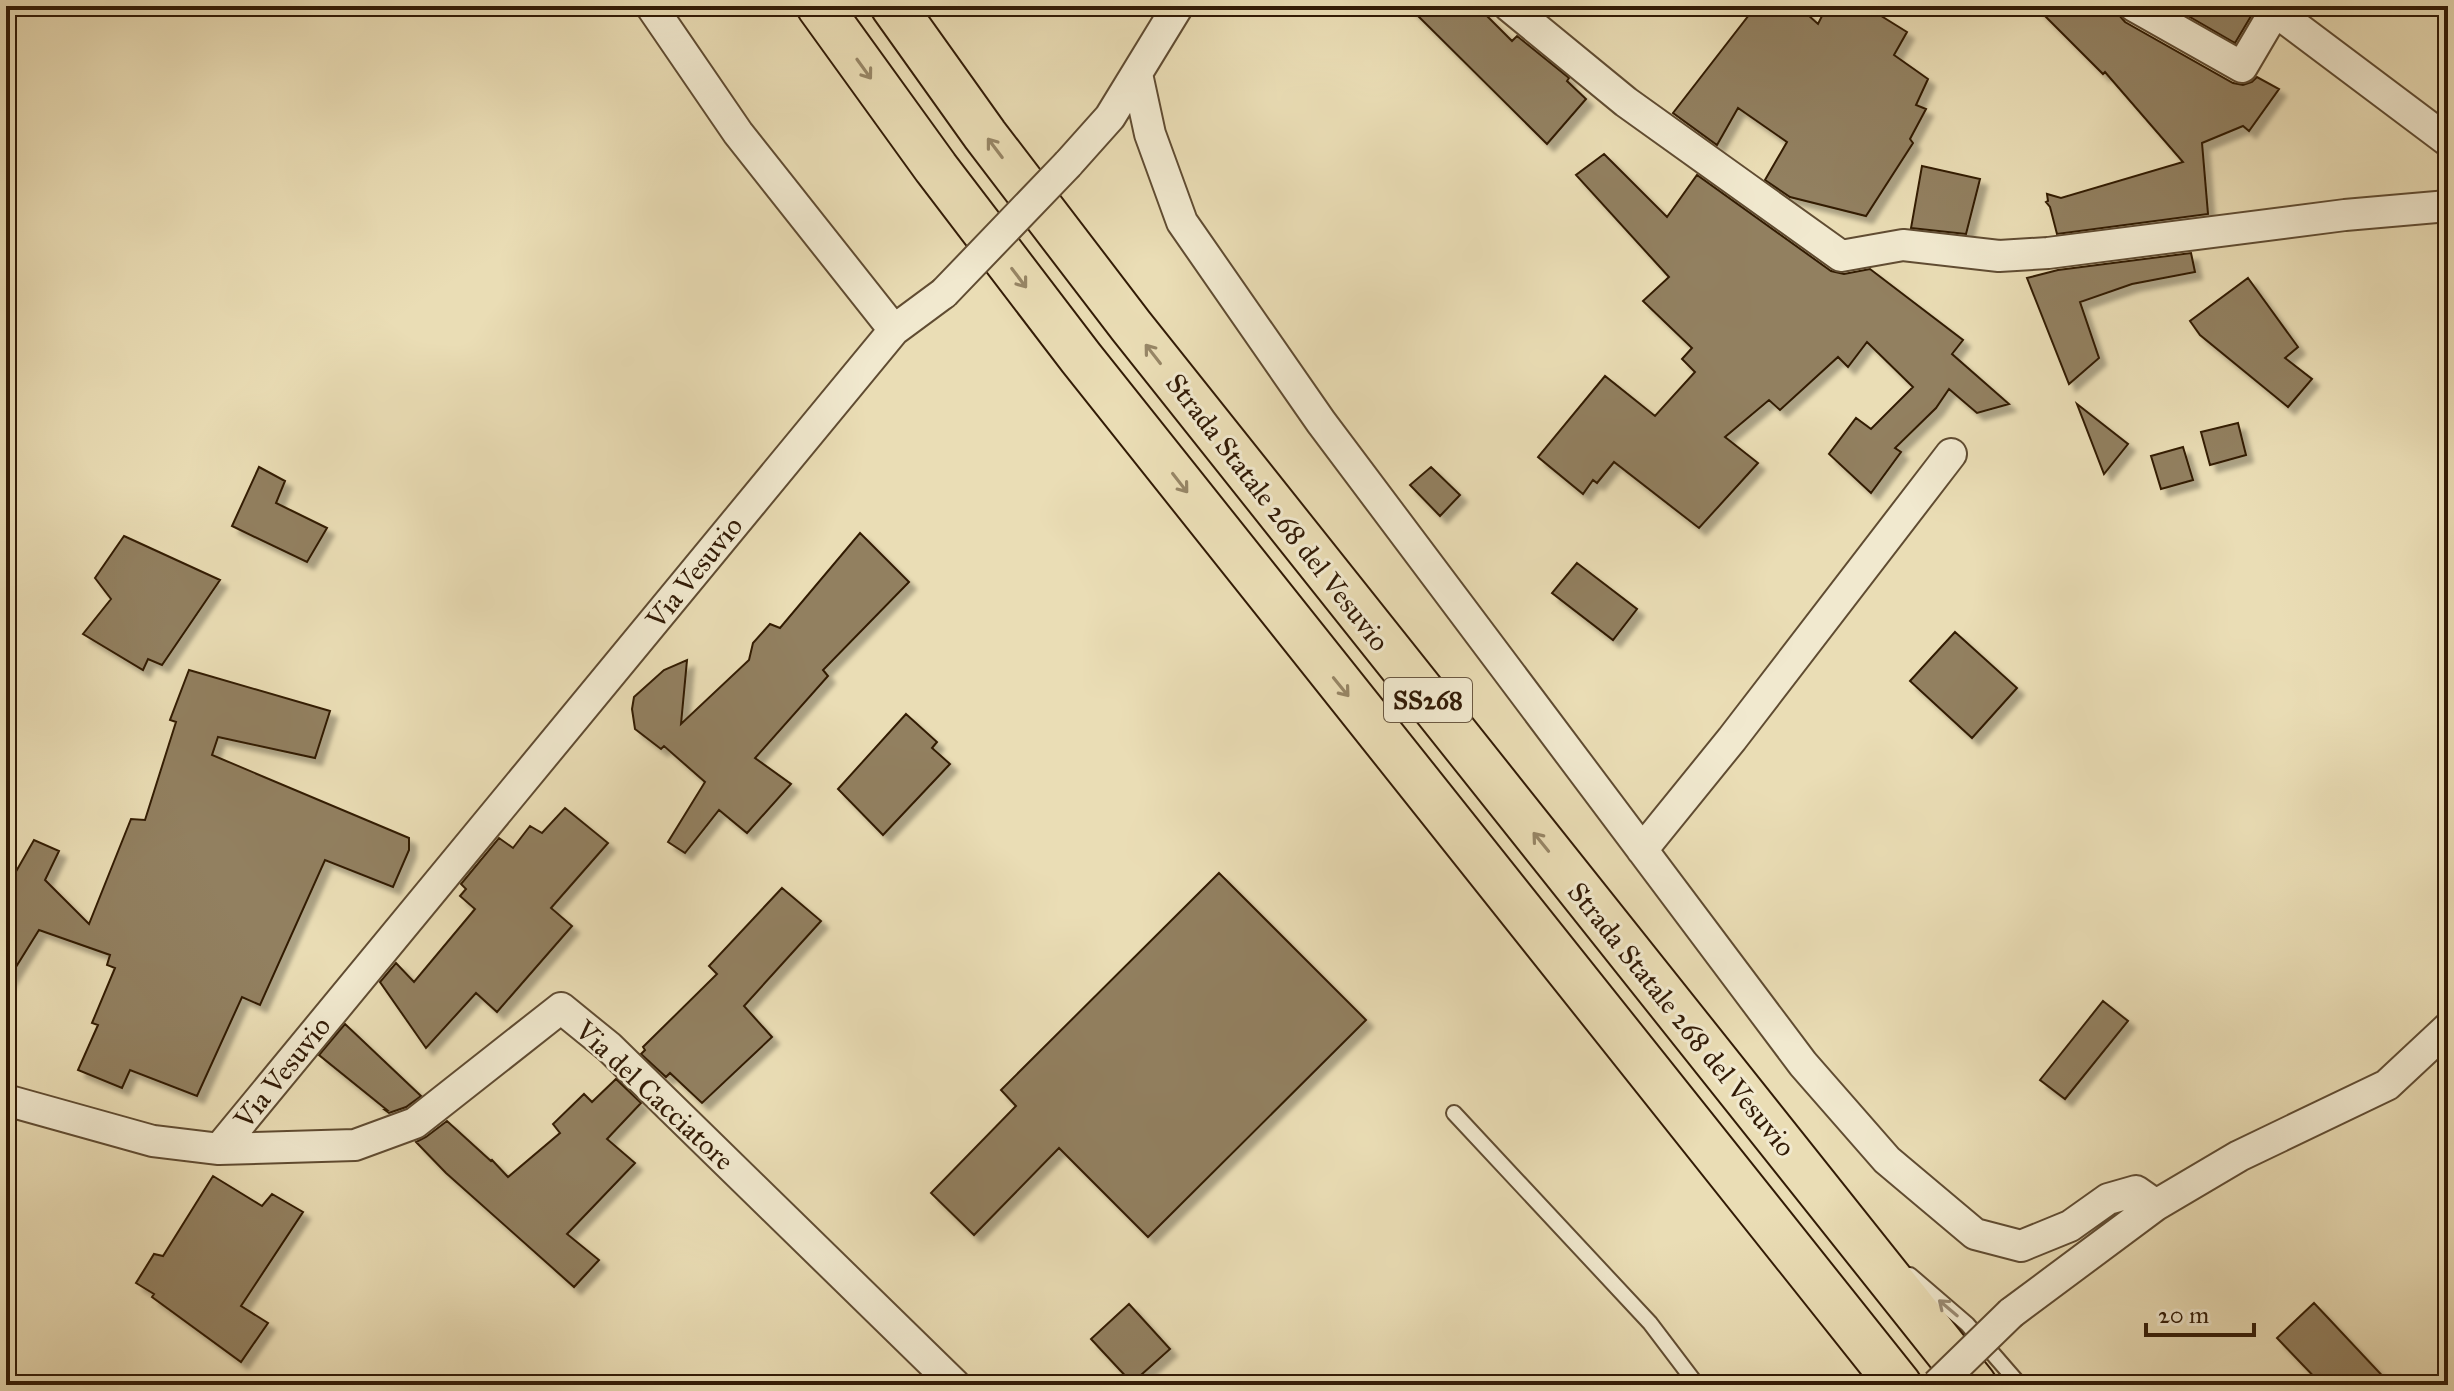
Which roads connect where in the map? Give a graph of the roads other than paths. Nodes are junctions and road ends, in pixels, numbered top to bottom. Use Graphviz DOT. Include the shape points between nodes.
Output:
graph roads {
  1 [pos="651,6"];
  2 [pos="819,6"];
  3 [pos="893,6"];
  4 [pos="1178,6"];
  5 [pos="1509,6"];
  6 [pos="2134,6"];
  7 [pos="1137,74"];
  8 [pos="2448,141"];
  9 [pos="2448,206"];
  10 [pos="894,330"];
  11 [pos="1951,454"];
  12 [pos="1642,850"];
  13 [pos="2448,1028"];
  14 [pos="6,1100"];
  15 [pos="1454,1113"];
  16 [pos="219,1149"];
  17 [pos="2156,1205"];
  18 [pos="1839,1215"];
  19 [pos="955,1385"];
  20 [pos="1697,1385"];
  21 [pos="1899,1385"];
  22 [pos="1937,1385"];
  23 [pos="1974,1385"];
  24 [pos="2020,1385"];
  1 -- 10 [label="street" via="738,133"];
  2 -- 21 [label="highway, Strada Statale 268 del Vesuvio / SS268, one-way" via="1081,358"];
  18 -- 3 [label="highway, Strada Statale 268 del Vesuvio / SS268, one-way" via="1131,326"];
  4 -- 7 [label="street, Via Vesuvio"];
  5 -- 9 [label="street" via="1626,102 1841,256 1903,245 1999,256 2048,253"];
  6 -- 8 [label="street" via="2242,67 2275,11"];
  7 -- 10 [label="street, Via Vesuvio, bridge" via="1110,117 1068,164 944,293"];
  7 -- 12 [label="street" via="1150,134 1182,222 1321,422"];
  10 -- 16 [label="street, Via Vesuvio"];
  11 -- 12 [label="street"];
  12 -- 17 [label="street" via="1834,1100 1887,1160 1975,1234 2021,1246 2070,1226 2108,1199 2136,1191"];
  13 -- 17 [label="street" via="2387,1085 2239,1156"];
  14 -- 16 [label="street" via="153,1141"];
  15 -- 20 [label="lane" via="1650,1323"];
  16 -- 19 [label="street, Via del Cacciatore" via="355,1145 415,1123 561,1008 609,1047"];
  17 -- 22 [label="street, bridge" via="2011,1313"];
  18 -- 23 [label="highway, Strada Statale 268 del Vesuvio / SS268"];
  24 -- 18 [label="lane, one-way" via="1967,1324"];
}
